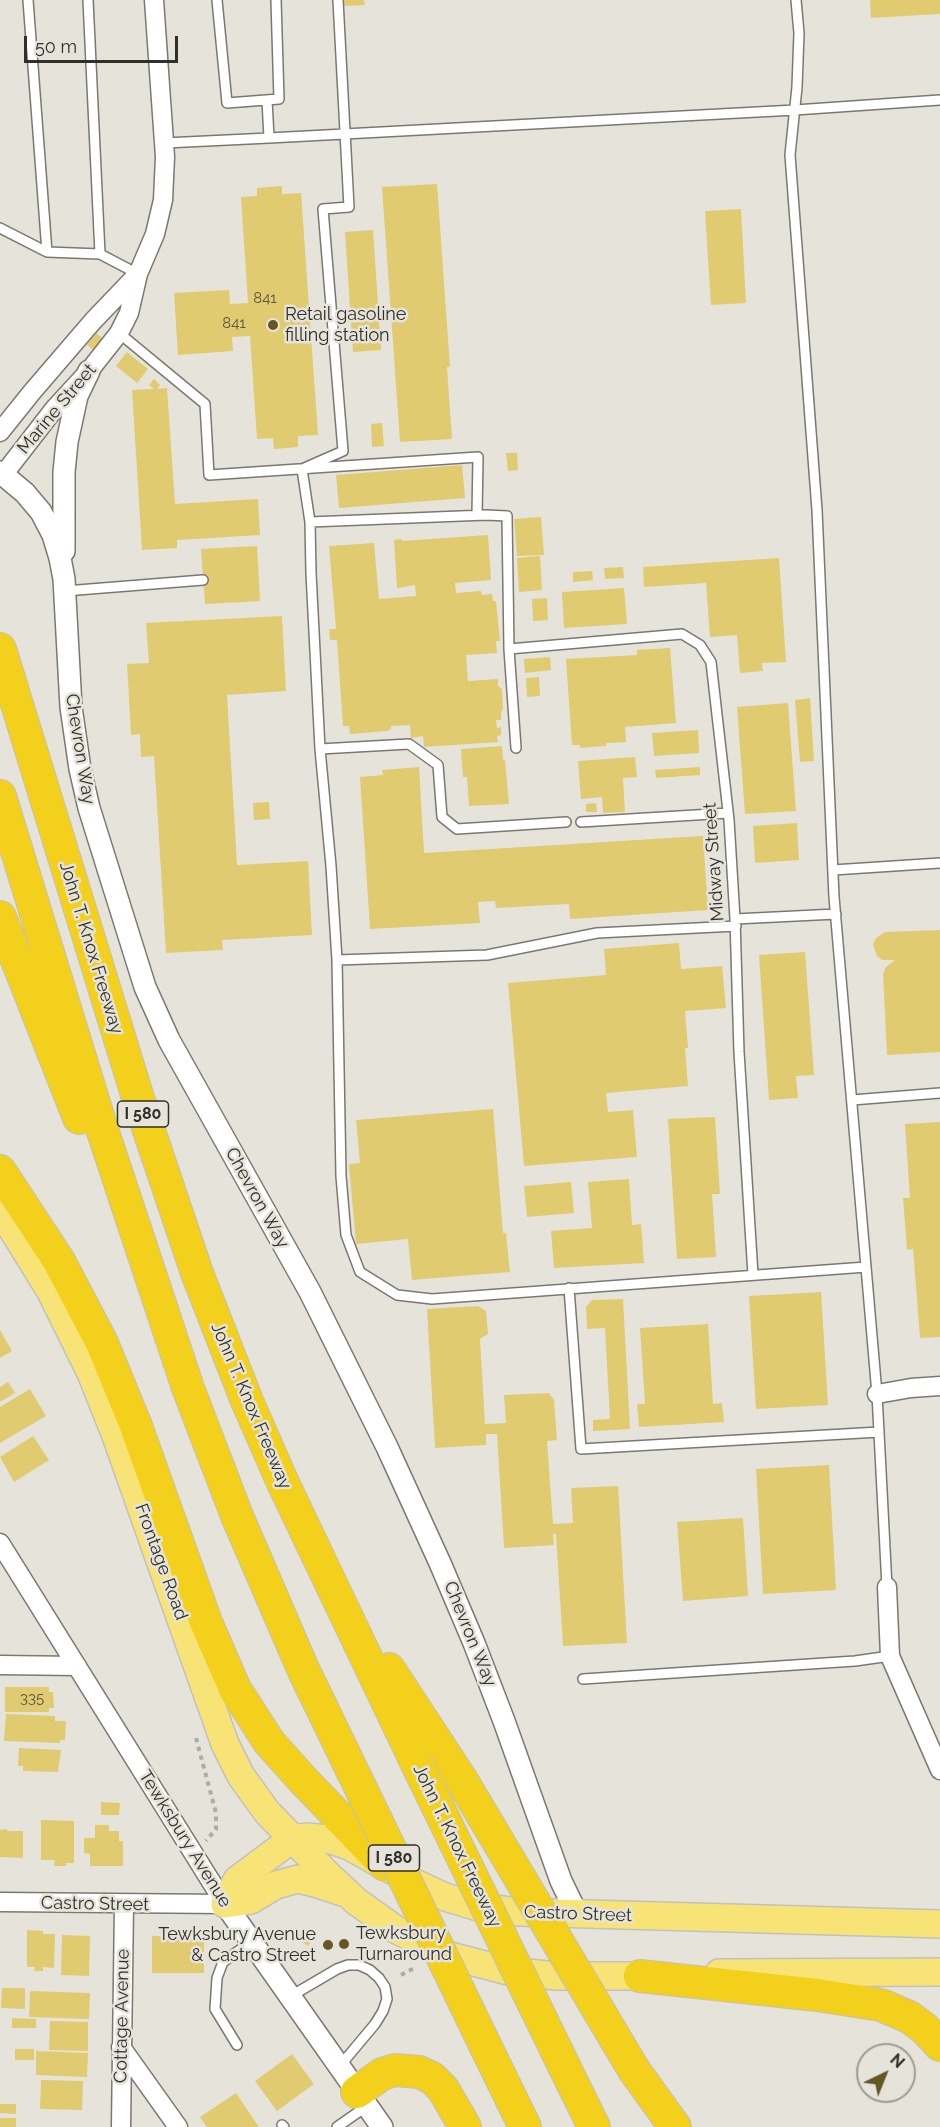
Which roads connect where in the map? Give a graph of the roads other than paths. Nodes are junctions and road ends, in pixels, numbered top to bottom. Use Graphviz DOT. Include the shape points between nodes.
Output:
graph roads {
  1 [pos="28,0"];
  2 [pos="88,0"];
  3 [pos="154,0"];
  4 [pos="217,0"];
  5 [pos="276,0"];
  6 [pos="338,0"];
  7 [pos="796,0"];
  8 [pos="267,100"];
  9 [pos="940,100"];
  10 [pos="795,110"];
  11 [pos="345,135"];
  12 [pos="269,138"];
  13 [pos="165,143"];
  14 [pos="0,228"];
  15 [pos="47,252"];
  16 [pos="100,254"];
  17 [pos="138,274"];
  18 [pos="116,337"];
  19 [pos="89,371"];
  20 [pos="0,432"];
  21 [pos="302,469"];
  22 [pos="1,475"];
  23 [pos="477,515"];
  24 [pos="310,522"];
  25 [pos="203,580"];
  26 [pos="65,585"];
  27 [pos="0,649"];
  28 [pos="509,649"];
  29 [pos="516,748"];
  30 [pos="320,749"];
  31 [pos="0,796"];
  32 [pos="728,813"];
  33 [pos="566,822"];
  34 [pos="581,822"];
  35 [pos="940,863"];
  36 [pos="833,870"];
  37 [pos="836,914"];
  38 [pos="0,917"];
  39 [pos="736,923"];
  40 [pos="337,960"];
  41 [pos="940,1093"];
  42 [pos="852,1100"];
  43 [pos="0,1171"];
  44 [pos="0,1209"];
  45 [pos="866,1268"];
  46 [pos="753,1275"];
  47 [pos="569,1288"];
  48 [pos="940,1386"];
  49 [pos="188,1388"];
  50 [pos="877,1394"];
  51 [pos="879,1432"];
  52 [pos="0,1543"];
  53 [pos="322,1566"];
  54 [pos="886,1587"];
  55 [pos="890,1656"];
  56 [pos="0,1665"];
  57 [pos="76,1666"];
  58 [pos="583,1679"];
  59 [pos="932,1735"];
  60 [pos="940,1770"];
  61 [pos="292,1839"];
  62 [pos="385,1865"];
  63 [pos="350,1895"];
  64 [pos="0,1902"];
  65 [pos="124,1904"];
  66 [pos="225,1904"];
  67 [pos="577,1914"];
  68 [pos="940,1924"];
  69 [pos="251,1942"];
  70 [pos="940,1972"];
  71 [pos="640,1977"];
  72 [pos="289,1997"];
  73 [pos="940,2044"];
  74 [pos="237,2045"];
  75 [pos="121,2047"];
  76 [pos="339,2067"];
  77 [pos="634,2070"];
  78 [pos="362,2099"];
  79 [pos="121,2127"];
  80 [pos="178,2127"];
  81 [pos="337,2127"];
  82 [pos="382,2127"];
  83 [pos="465,2127"];
  84 [pos="525,2127"];
  85 [pos="594,2127"];
  86 [pos="660,2127"];
  87 [pos="675,2127"];
  1 -- 15 [label="lane"];
  2 -- 16 [label="lane"];
  3 -- 13 [label="street"];
  4 -- 8 [label="lane" via="227,103"];
  5 -- 8 [label="lane" via="279,99"];
  6 -- 11 [label="lane"];
  7 -- 10 [label="lane" via="799,33"];
  8 -- 12 [label="lane"];
  9 -- 10 [label="lane"];
  10 -- 11 [label="lane"];
  10 -- 36 [label="lane" via="790,155 817,510"];
  11 -- 12 [label="lane"];
  11 -- 21 [label="lane" via="349,207 323,209 343,451"];
  12 -- 13 [label="lane"];
  13 -- 17 [label="street" via="161,212"];
  14 -- 15 [label="lane"];
  15 -- 16 [label="lane"];
  16 -- 17 [label="lane"];
  17 -- 18 [label="street, Marine Street" via="132,303"];
  17 -- 20 [label="street, Marine Street"];
  18 -- 19 [label="street, Marine Street"];
  18 -- 21 [label="lane" via="205,404 209,475"];
  19 -- 22 [label="street, Marine Street"];
  19 -- 26 [label="street" via="77,396 65,456"];
  21 -- 23 [label="lane" via="478,457"];
  21 -- 24 [label="lane"];
  22 -- 26 [label="street, Chevron Way" via="25,493 44,518 57,547"];
  23 -- 24 [label="lane"];
  23 -- 28 [label="lane" via="507,516"];
  24 -- 30 [label="lane"];
  25 -- 26 [label="lane"];
  26 -- 67 [label="street, Chevron Way" via="71,707 80,769 145,987 173,1048 326,1322 392,1455 474,1643 561,1881"];
  27 -- 53 [label="highway, John T. Knox Freeway / I 580" via="166,1186 247,1401"];
  28 -- 29 [label="lane"];
  28 -- 32 [label="lane, Midway Street" via="682,634 700,645 711,662"];
  30 -- 33 [label="lane" via="409,744 438,765 442,817 457,829"];
  30 -- 40 [label="lane"];
  31 -- 49 [label="highway, I 580" via="102,1129"];
  32 -- 34 [label="lane"];
  32 -- 39 [label="lane, Midway Street"];
  35 -- 36 [label="lane"];
  36 -- 37 [label="lane"];
  37 -- 39 [label="lane"];
  37 -- 42 [label="lane"];
  38 -- 49 [label="highway"];
  39 -- 40 [label="lane" via="597,933 487,955"];
  39 -- 46 [label="lane, Midway Street" via="739,1052"];
  40 -- 47 [label="lane" via="341,1176 346,1235 360,1272 397,1295 432,1299"];
  41 -- 42 [label="lane"];
  42 -- 45 [label="lane"];
  43 -- 62 [label="highway" via="46,1239 102,1343 206,1622 235,1689 269,1742"];
  44 -- 61 [label="main road, Frontage Road" via="51,1292 96,1383 230,1755 257,1799"];
  45 -- 46 [label="lane"];
  45 -- 50 [label="lane"];
  46 -- 47 [label="lane"];
  47 -- 51 [label="lane" via="581,1449"];
  48 -- 50 [label="street"];
  49 -- 84 [label="highway, I 580, bridge" via="241,1526 303,1669"];
  50 -- 51 [label="lane"];
  51 -- 54 [label="lane"];
  52 -- 57 [label="street, Tewksbury Avenue"];
  53 -- 77 [label="highway, bridge" via="461,1779"];
  53 -- 85 [label="highway, John T. Knox Freeway / I 580, bridge"];
  54 -- 55 [label="street"];
  55 -- 58 [label="lane"];
  55 -- 59 [label="street"];
  56 -- 57 [label="street"];
  57 -- 66 [label="street, Tewksbury Avenue"];
  59 -- 60 [label="street"];
  61 -- 62 [label="main road, Castro Street" via="328,1839"];
  61 -- 63 [label="main road, Frontage Road"];
  61 -- 66 [label="main road" via="237,1880"];
  62 -- 67 [label="main road, Castro Street" via="445,1897 478,1907"];
  63 -- 66 [label="main road, Castro Street" via="298,1879 276,1885 251,1900"];
  63 -- 71 [label="main road, Castro Street" via="395,1929 443,1954 508,1971"];
  64 -- 65 [label="street, Castro Street"];
  65 -- 66 [label="street, Castro Street"];
  65 -- 75 [label="street, Cottage Avenue"];
  66 -- 69 [label="street, Tewksbury Avenue"];
  67 -- 68 [label="main road, Castro Street"];
  69 -- 72 [label="street, Tewksbury Avenue"];
  69 -- 74 [label="lane" via="224,1962 217,1978 215,2009"];
  70 -- 71 [label="main road, Castro Street"];
  71 -- 73 [label="highway" via="881,2005 909,2017"];
  72 -- 76 [label="street, Tewksbury Avenue"];
  72 -- 76 [label="lane" via="348,1965 359,1965 379,1978 387,1999 383,2011"];
  75 -- 79 [label="street, Cottage Avenue"];
  75 -- 80 [label="street"];
  76 -- 78 [label="street, Tewksbury Avenue"];
  77 -- 86 [label="highway"];
  77 -- 87 [label="highway"];
  78 -- 81 [label="lane"];
  78 -- 82 [label="street, Tewksbury Avenue"];
  78 -- 83 [label="highway" via="382,2074 395,2070 419,2072 443,2089"];
}
